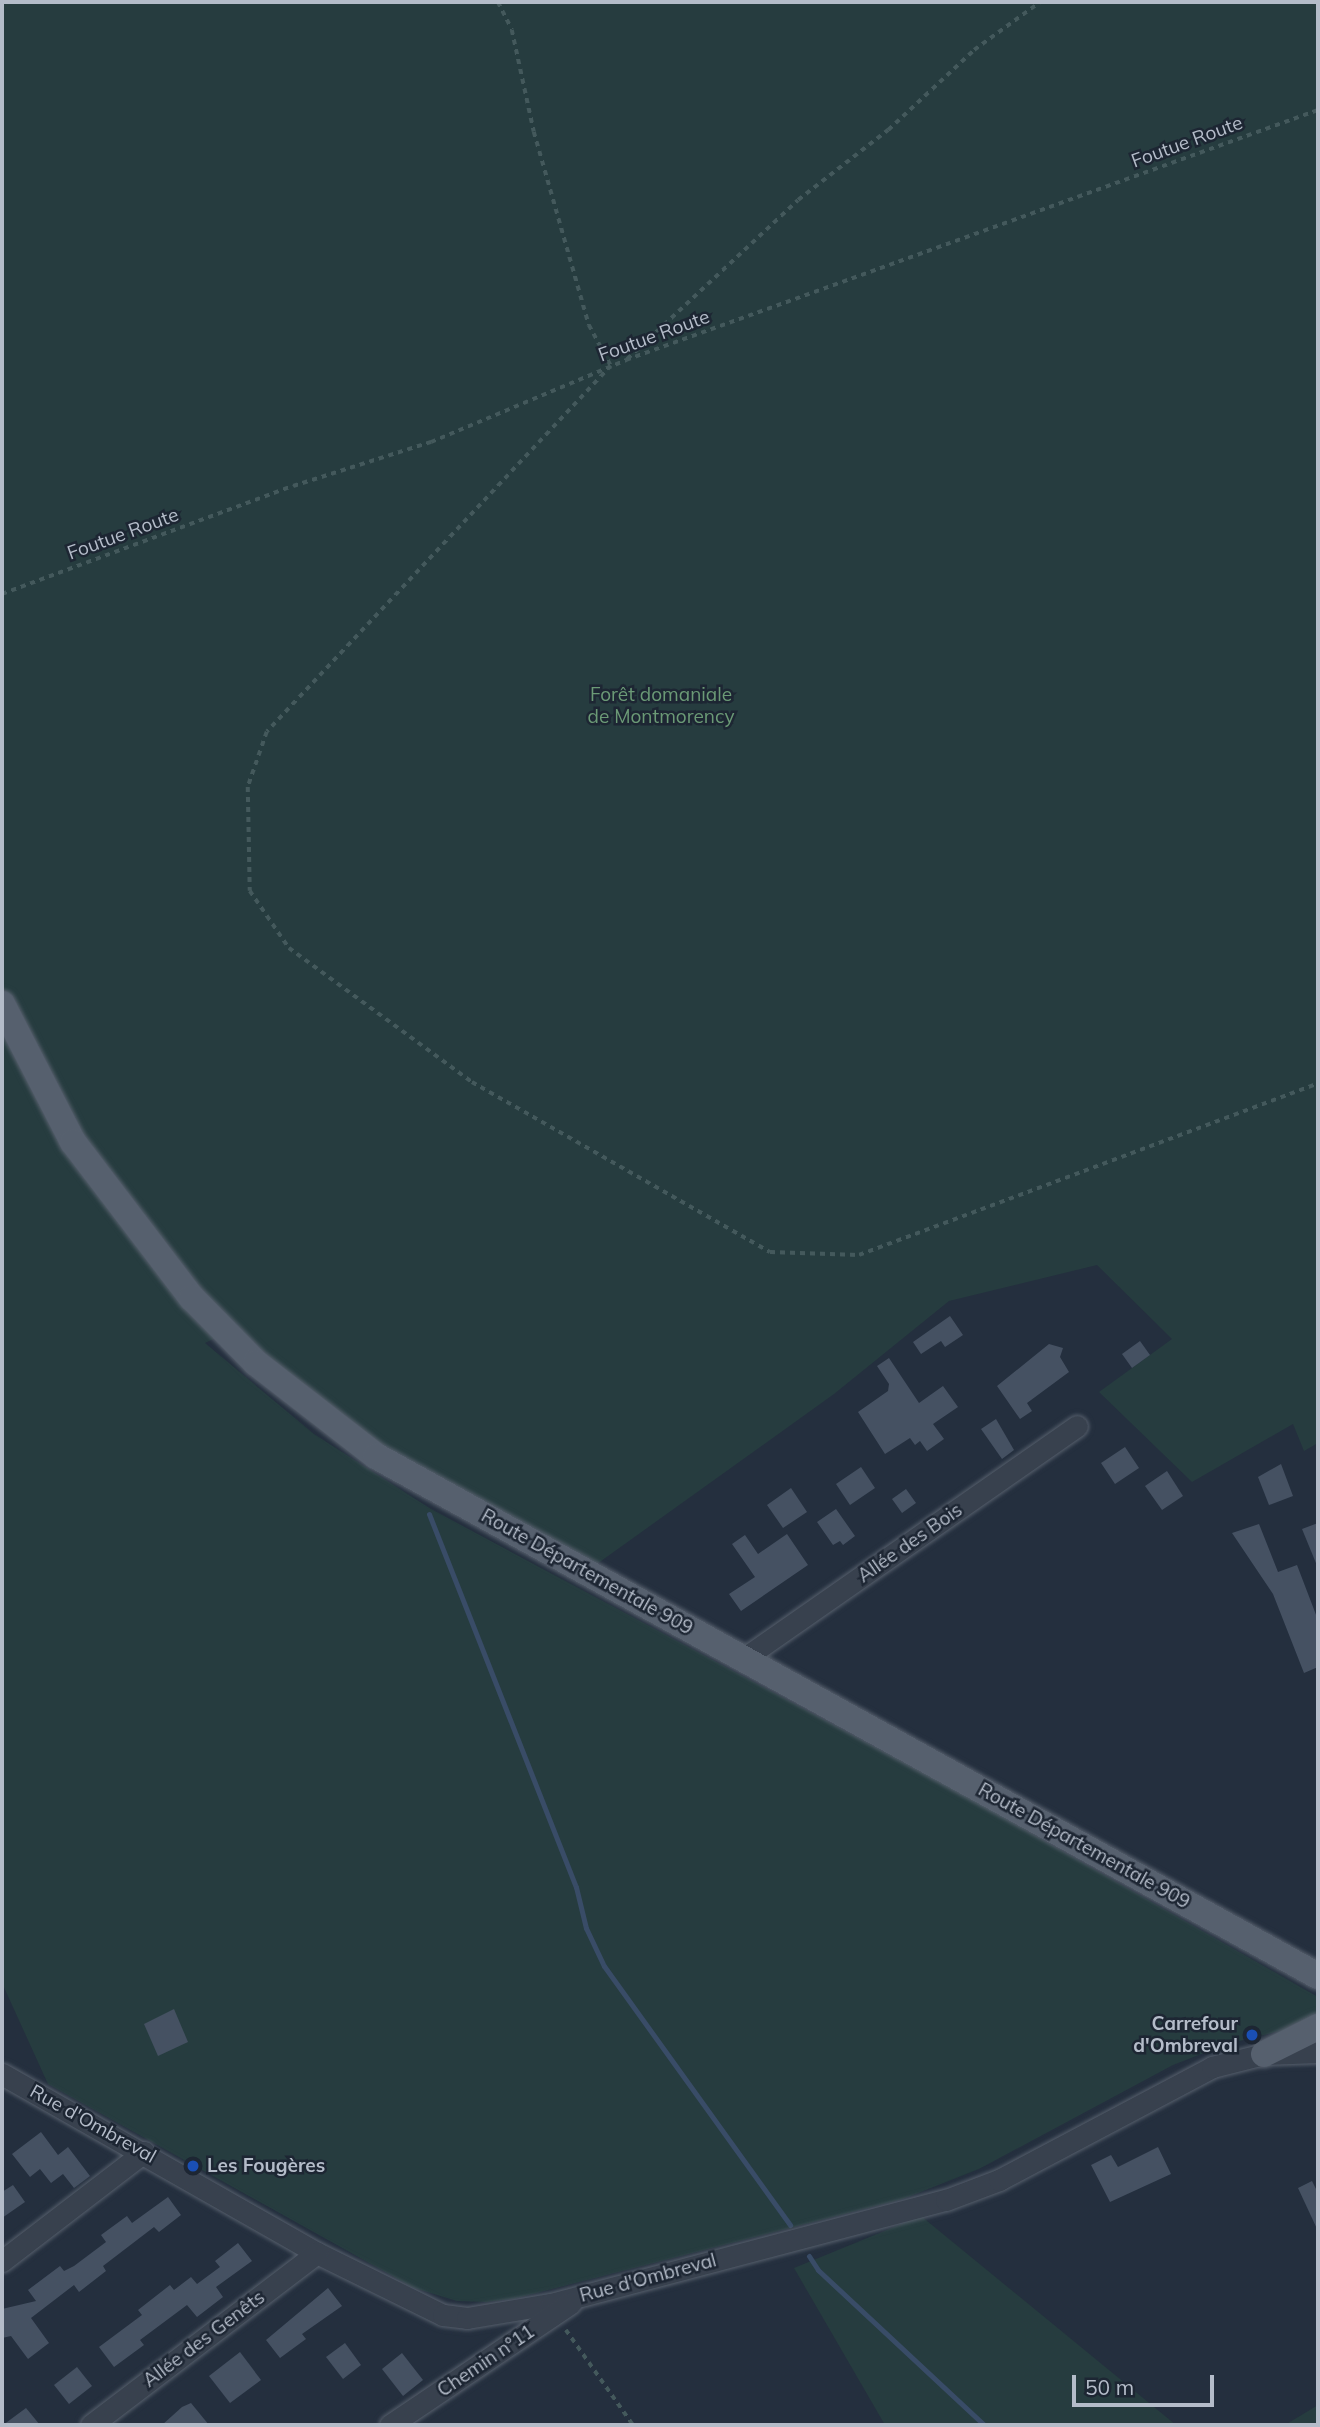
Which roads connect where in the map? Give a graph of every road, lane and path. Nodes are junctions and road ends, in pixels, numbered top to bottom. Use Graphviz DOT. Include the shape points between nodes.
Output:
graph roads {
  1 [pos="498,2"];
  2 [pos="1040,2"];
  3 [pos="1318,110"];
  4 [pos="626,360"];
  5 [pos="611,366"];
  6 [pos="2,594"];
  7 [pos="2,1004"];
  8 [pos="1318,1083"];
  9 [pos="1077,1426"];
  10 [pos="743,1659"];
  11 [pos="1280,1954"];
  12 [pos="1318,1976"];
  13 [pos="1318,1983"];
  14 [pos="1318,2027"];
  15 [pos="1318,2052"];
  16 [pos="1264,2054"];
  17 [pos="2,2074"];
  18 [pos="144,2152"];
  19 [pos="317,2253"];
  20 [pos="2,2261"];
  21 [pos="582,2295"];
  22 [pos="556,2314"];
  23 [pos="91,2425"];
  24 [pos="390,2425"];
  25 [pos="633,2425"];
  1 -- 5 [label="path" via="512,30 534,132 589,325"];
  2 -- 4 [label="path" via="974,50 888,130 798,200"];
  3 -- 4 [label="path, Foutue Route"];
  4 -- 5 [label="path, Foutue Route"];
  5 -- 6 [label="path, Foutue Route" via="431,442 293,486"];
  5 -- 8 [label="path" via="268,732 248,787 250,891 289,948 472,1082 770,1252 859,1255"];
  7 -- 10 [label="main road, Route Départementale 909" via="73,1142 192,1298 256,1363 376,1456"];
  9 -- 10 [label="street, Allée des Bois"];
  10 -- 11 [label="main road, Route Départementale 909"];
  11 -- 12 [label="main road, Route Départementale 909"];
  11 -- 13 [label="main road"];
  14 -- 16 [label="main road"];
  15 -- 16 [label="street, Rue d'Ombreval"];
  16 -- 21 [label="street, Rue d'Ombreval" via="1212,2067 999,2180 946,2200"];
  17 -- 18 [label="street, Rue d'Ombreval"];
  18 -- 19 [label="street, Rue d'Ombreval"];
  18 -- 20 [label="street"];
  19 -- 21 [label="street, Rue d'Ombreval" via="456,2318 492,2315"];
  19 -- 23 [label="street, Allée des Genêts"];
  21 -- 22 [label="street, Chemin n°11"];
  22 -- 24 [label="street, Chemin n°11"];
  22 -- 25 [label="path"];
}
